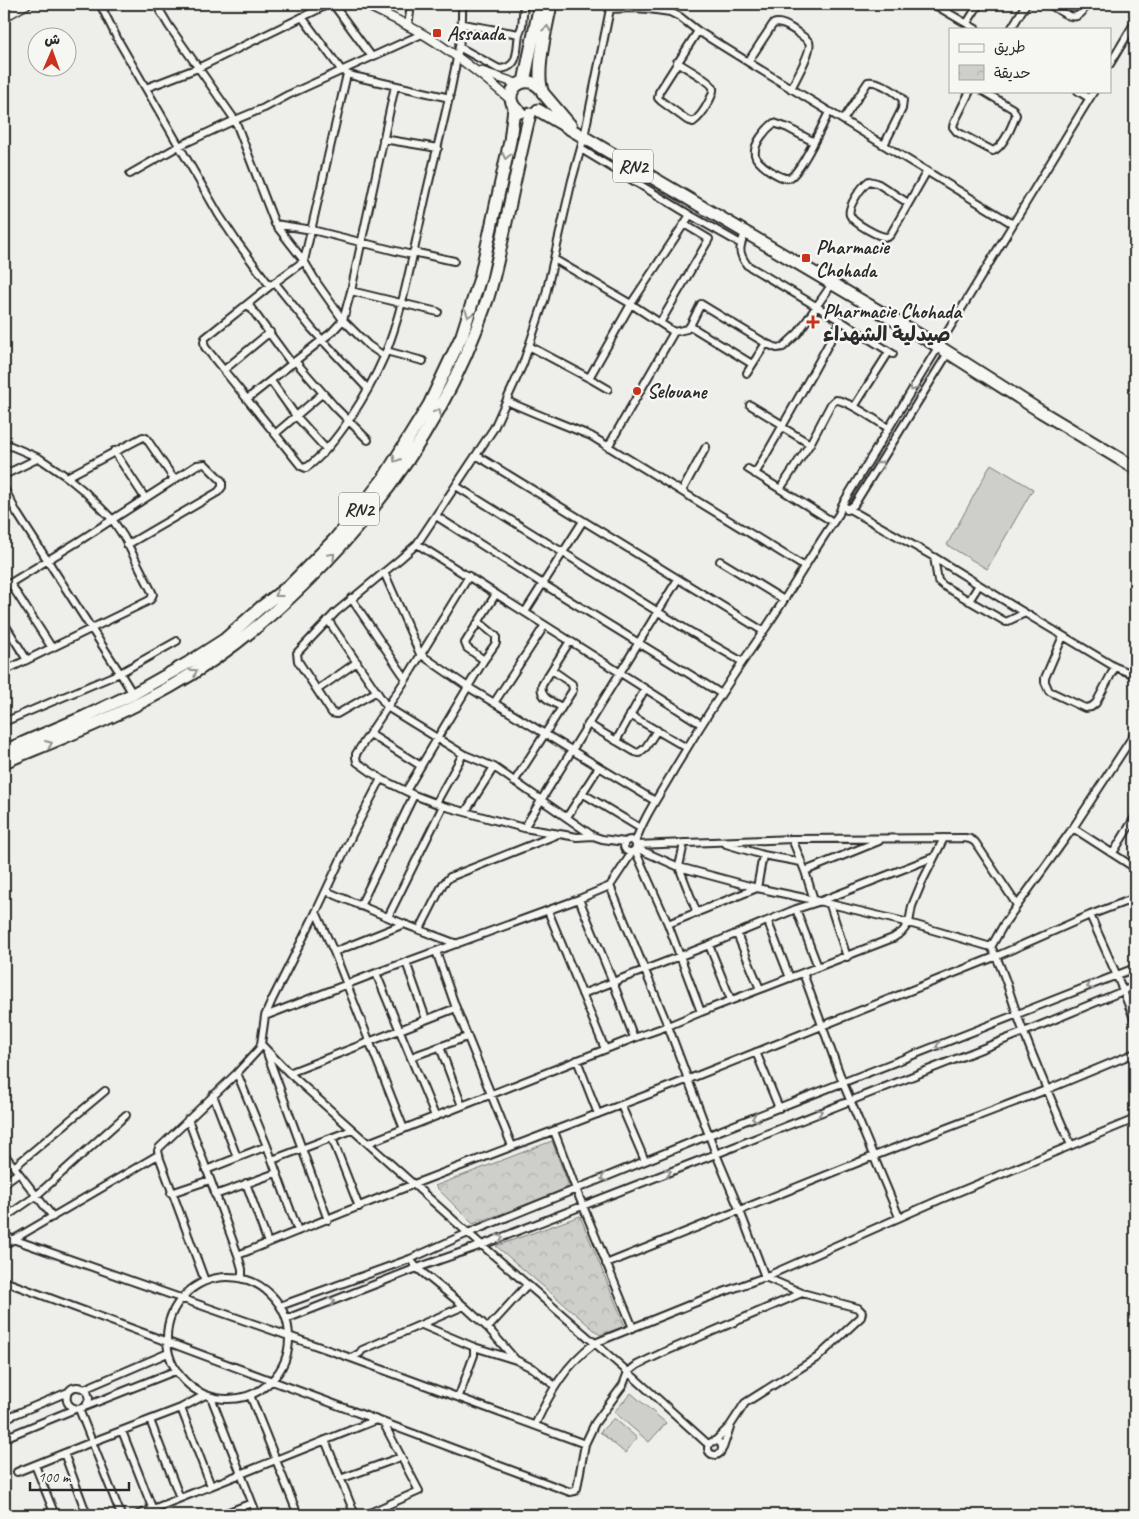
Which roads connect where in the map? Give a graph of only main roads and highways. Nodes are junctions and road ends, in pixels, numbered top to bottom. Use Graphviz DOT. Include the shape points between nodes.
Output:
graph roads {
  1 [pos="540,4"];
  2 [pos="552,4"];
  3 [pos="521,83"];
  4 [pos="542,91"];
  5 [pos="512,104"];
  6 [pos="534,112"];
  7 [pos="581,135"];
  8 [pos="1135,468"];
  9 [pos="4,751"];
  10 [pos="4,762"];
  1 -- 3 [label="highway"];
  4 -- 2 [label="highway, one-way" via="542,53"];
  3 -- 4 [label="highway, RN2" via="535,83"];
  3 -- 5 [label="highway, RN2" via="512,90"];
  4 -- 6 [label="highway, RN2" via="543,103"];
  4 -- 7 [label="highway, RN2"];
  5 -- 6 [label="highway, RN2" via="524,114"];
  5 -- 9 [label="highway, RN2, one-way" via="510,141 469,314 430,405 384,478 336,539 290,585 224,640 133,694"];
  6 -- 7 [label="highway, RN2"];
  10 -- 6 [label="highway, RN2, one-way" via="137,705 194,673 266,620 365,519 426,434 476,329 493,279"];
  7 -- 8 [label="highway, RN2" via="938,346"];
}
